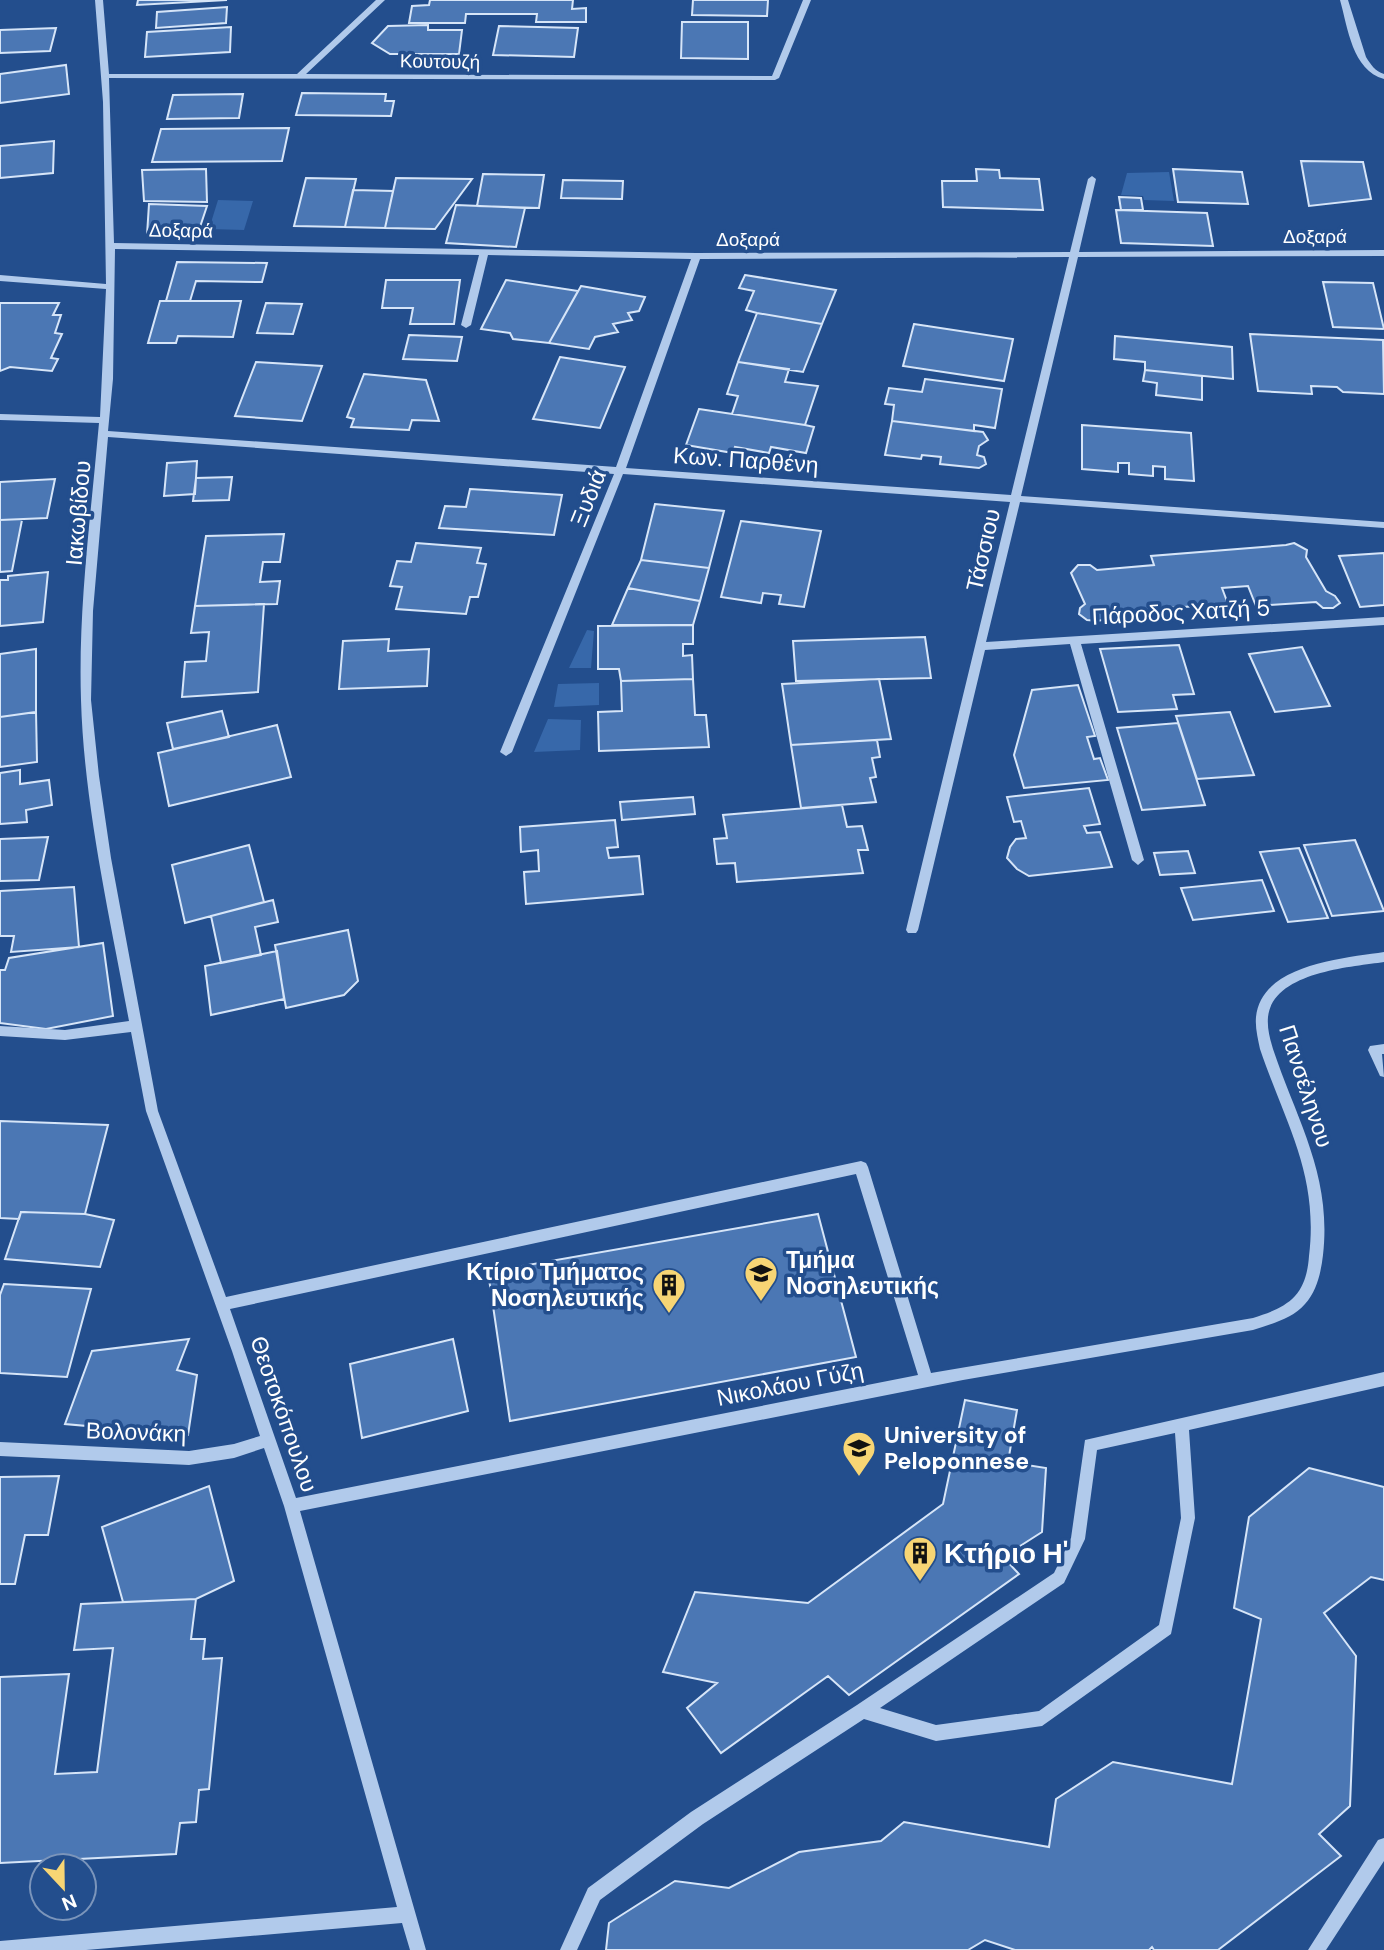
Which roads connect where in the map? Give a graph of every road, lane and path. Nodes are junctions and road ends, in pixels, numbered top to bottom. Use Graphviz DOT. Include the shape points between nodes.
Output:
graph roads {
  1 [pos="99,0"];
  2 [pos="381,0"];
  3 [pos="807,0"];
  4 [pos="1344,0"];
  5 [pos="300,75"];
  6 [pos="105,76"];
  7 [pos="1381,77"];
  8 [pos="1092,179"];
  9 [pos="111,246"];
  10 [pos="1384,253"];
  11 [pos="484,254"];
  12 [pos="1073,255"];
  13 [pos="696,256"];
  14 [pos="0,278"];
  15 [pos="111,288"];
  16 [pos="466,325"];
  17 [pos="0,417"];
  18 [pos="105,420"];
  19 [pos="104,433"];
  20 [pos="620,470"];
  21 [pos="1015,499"];
  22 [pos="1384,526"];
  23 [pos="1384,621"];
  24 [pos="1074,639"];
  25 [pos="980,646"];
  26 [pos="506,752"];
  27 [pos="1138,860"];
  28 [pos="912,930"];
  29 [pos="1384,957"];
  30 [pos="134,1026"];
  31 [pos="0,1031"];
  32 [pos="1384,1049"];
  33 [pos="1384,1072"];
  34 [pos="222,1304"];
  35 [pos="1296,1307"];
  36 [pos="1384,1379"];
  37 [pos="927,1381"];
  38 [pos="1182,1426"];
  39 [pos="269,1440"];
  40 [pos="0,1449"];
  41 [pos="291,1506"];
  42 [pos="863,1711"];
  43 [pos="1383,1849"];
  44 [pos="408,1914"];
  45 [pos="0,1949"];
  46 [pos="418,1950"];
  47 [pos="568,1950"];
  48 [pos="1315,1950"];
  1 -- 6 [label="street, Ιακωβίδου"];
  2 -- 5 [label="street"];
  3 -- 5 [label="street, Κουτουζή" via="775,78"];
  4 -- 7 [label="street" via="1363,60"];
  5 -- 6 [label="street, Κουτουζή"];
  6 -- 9 [label="street, Ιακωβίδου"];
  8 -- 12 [label="street, Τάσσιου"];
  9 -- 11 [label="street, Δοξαρά"];
  9 -- 15 [label="street, Ιακωβίδου"];
  10 -- 12 [label="street, Δοξαρά"];
  11 -- 13 [label="street, Δοξαρά"];
  11 -- 16 [label="street"];
  12 -- 13 [label="street, Δοξαρά"];
  12 -- 21 [label="street, Τάσσιου"];
  13 -- 20 [label="street, Ξυδιά"];
  14 -- 15 [label="street"];
  15 -- 18 [label="street, Ιακωβίδου"];
  17 -- 18 [label="street"];
  18 -- 19 [label="street, Ιακωβίδου"];
  19 -- 20 [label="street, Κων. Παρθένη"];
  19 -- 30 [label="street, Ιακωβίδου" via="88,611 86,700 93,776"];
  20 -- 21 [label="street, Κων. Παρθένη"];
  20 -- 26 [label="street, Ξυδιά"];
  21 -- 22 [label="street, Κων. Παρθένη"];
  21 -- 25 [label="street, Τάσσιου"];
  23 -- 24 [label="street, Πάροδος Χατζή 5"];
  24 -- 25 [label="street, Πάροδος Χατζή 5"];
  24 -- 27 [label="street"];
  25 -- 28 [label="street, Τάσσιου"];
  29 -- 35 [label="street, Πανσέληνου" via="1302,974 1278,990 1262,1016 1267,1049 1302,1140 1317,1200 1315,1268"];
  30 -- 31 [label="street" via="65,1035"];
  30 -- 34 [label="street, Θεοτοκόπουλου" via="152,1111"];
  32 -- 33 [label="street" via="1374,1050"];
  34 -- 37 [label="street" via="862,1167"];
  34 -- 39 [label="street, Θεοτοκόπουλου"];
  35 -- 37 [label="street, Νικολάου Γύζη" via="1253,1324"];
  36 -- 38 [label="street"];
  37 -- 41 [label="street, Νικολάου Γύζη"];
  38 -- 42 [label="street" via="1090,1445 1078,1539 1059,1578"];
  38 -- 42 [label="street" via="1188,1518 1166,1629 1042,1718 936,1733"];
  39 -- 40 [label="street, Βολονάκη" via="189,1458"];
  39 -- 41 [label="street, Θεοτοκόπουλου"];
  41 -- 44 [label="street, Θεοτοκόπουλου"];
  42 -- 47 [label="street" via="697,1818 594,1894"];
  43 -- 48 [label="street"];
  44 -- 45 [label="street"];
  44 -- 46 [label="street, Θεοτοκόπουλου"];
}
